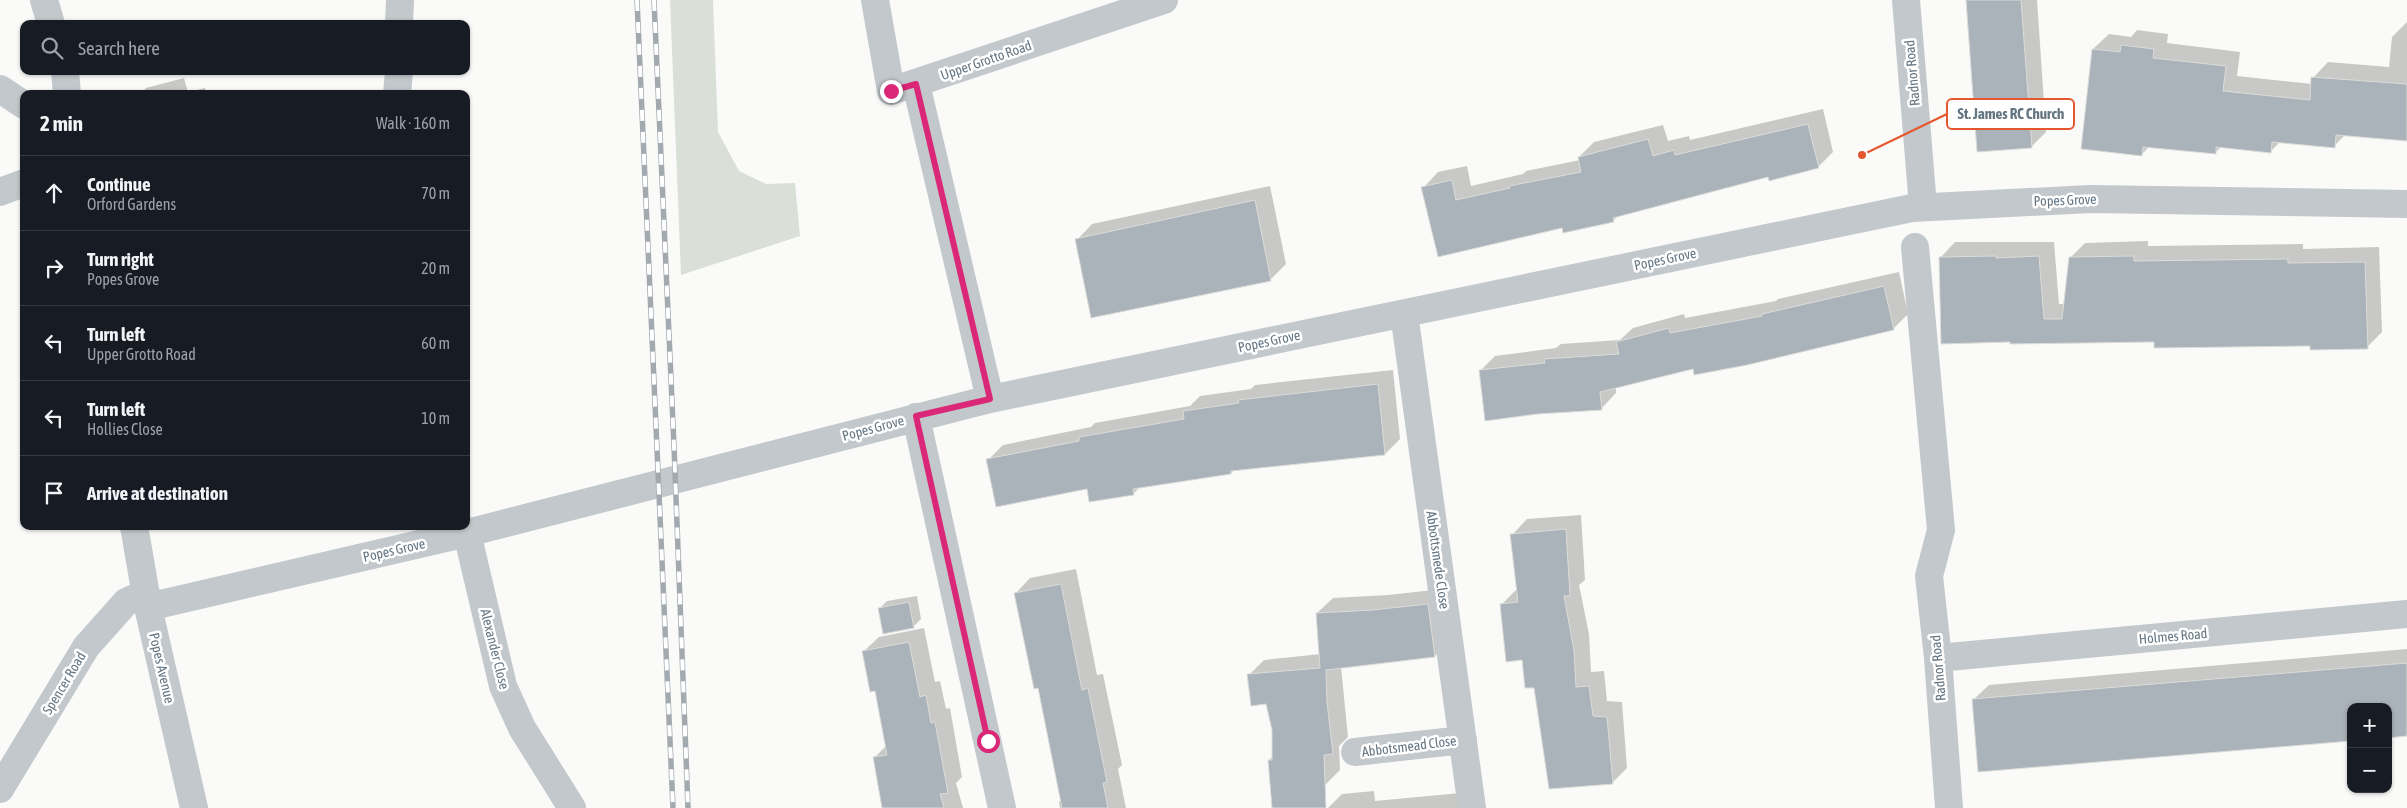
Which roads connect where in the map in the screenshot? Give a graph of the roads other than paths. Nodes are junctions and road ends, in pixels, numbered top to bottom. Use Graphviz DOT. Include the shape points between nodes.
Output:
graph roads {
  1 [pos="44,0"];
  2 [pos="400,0"];
  3 [pos="875,0"];
  4 [pos="1164,0"];
  5 [pos="1906,0"];
  6 [pos="50,20"];
  7 [pos="400,20"];
  8 [pos="65,75"];
  9 [pos="399,75"];
  10 [pos="916,84"];
  11 [pos="0,89"];
  12 [pos="67,90"];
  13 [pos="397,90"];
  14 [pos="20,102"];
  15 [pos="20,185"];
  16 [pos="0,192"];
  17 [pos="2407,204"];
  18 [pos="1923,206"];
  19 [pos="1915,247"];
  20 [pos="1404,313"];
  21 [pos="990,399"];
  22 [pos="916,416"];
  23 [pos="135,530"];
  24 [pos="467,534"];
  25 [pos="147,600"];
  26 [pos="2407,614"];
  27 [pos="1938,658"];
  28 [pos="1463,740"];
  29 [pos="1355,752"];
  30 [pos="0,789"];
  31 [pos="194,808"];
  32 [pos="572,808"];
  33 [pos="1002,808"];
  34 [pos="1472,808"];
  35 [pos="1949,808"];
  1 -- 6 [label="street"];
  2 -- 7 [label="street"];
  3 -- 10 [label="street, Upper Grotto Road" via="891,91"];
  4 -- 10 [label="street, Upper Grotto Road"];
  5 -- 18 [label="street, Radnor Road"];
  8 -- 12 [label="street"];
  9 -- 13 [label="street"];
  10 -- 21 [label="street"];
  11 -- 14 [label="street"];
  15 -- 16 [label="street"];
  17 -- 18 [label="street, Popes Grove" via="2090,199"];
  18 -- 20 [label="street, Popes Grove"];
  19 -- 27 [label="street, Radnor Road" via="1941,530 1929,576"];
  20 -- 21 [label="street, Popes Grove"];
  20 -- 28 [label="street, Abbottsmede Close"];
  21 -- 22 [label="street, Popes Grove"];
  22 -- 24 [label="street, Popes Grove"];
  22 -- 33 [label="street"];
  23 -- 25 [label="street, Popes Avenue"];
  24 -- 25 [label="street, Popes Grove"];
  24 -- 32 [label="street, Alexander Close" via="503,686 522,728"];
  25 -- 30 [label="street, Spencer Road" via="126,602 86,647"];
  25 -- 31 [label="street, Popes Avenue"];
  26 -- 27 [label="street, Holmes Road"];
  27 -- 35 [label="street, Radnor Road"];
  28 -- 29 [label="street, Abbotsmead Close"];
  28 -- 34 [label="street, Abbottsmede Close"];
}
